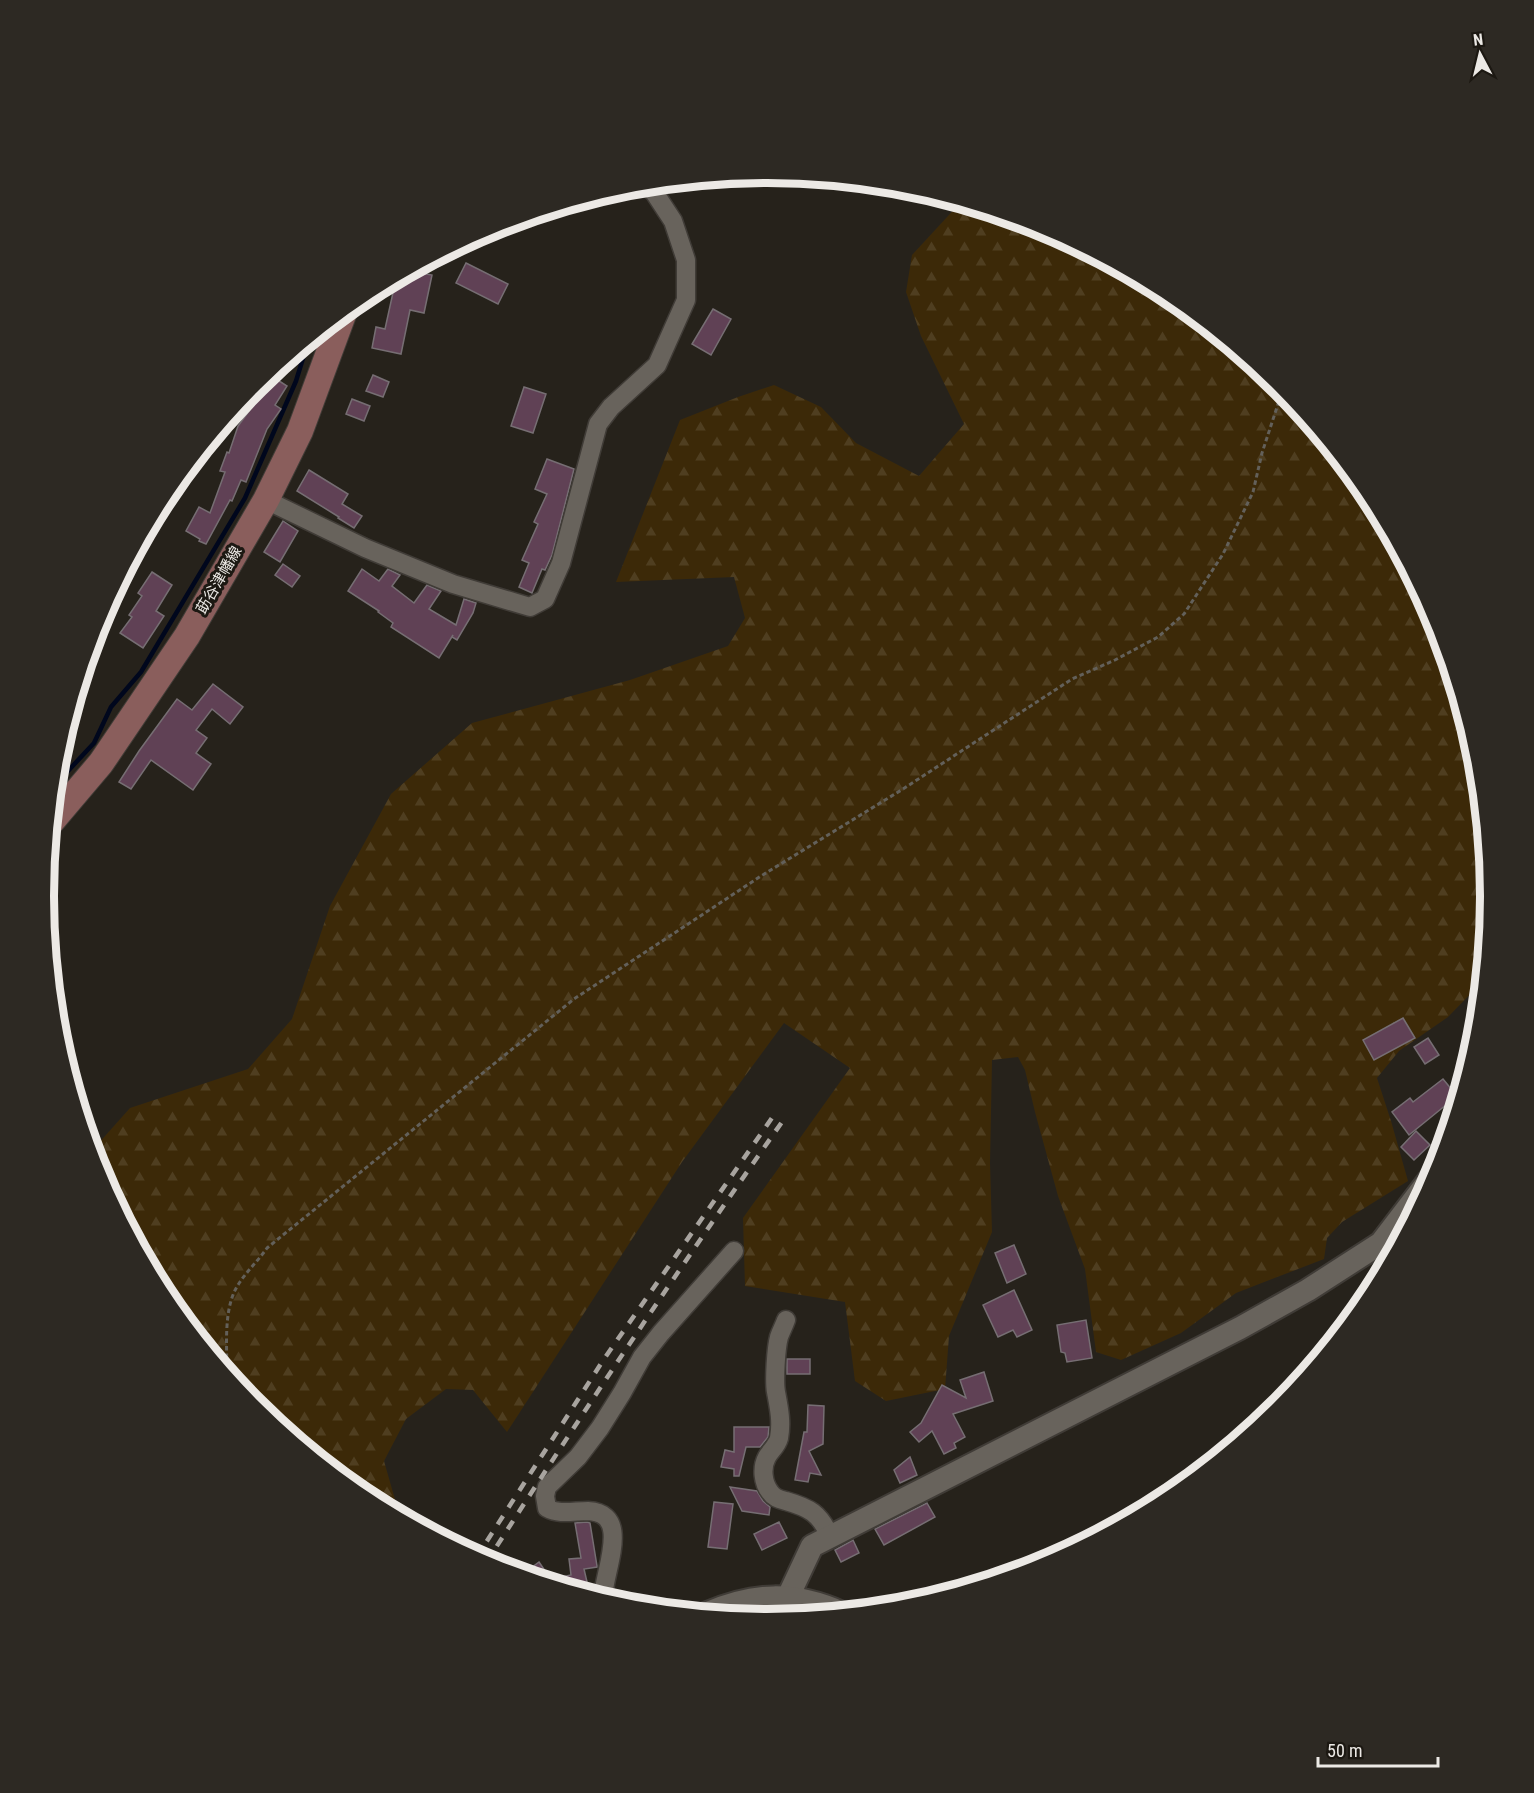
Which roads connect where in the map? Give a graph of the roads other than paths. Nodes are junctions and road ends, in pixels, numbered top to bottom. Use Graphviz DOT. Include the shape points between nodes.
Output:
graph roads {
  1 [pos="655,193"];
  2 [pos="338,327"];
  3 [pos="266,500"];
  4 [pos="59,812"];
  5 [pos="1408,1208"];
  6 [pos="734,1251"];
  7 [pos="786,1320"];
  8 [pos="830,1536"];
  9 [pos="603,1590"];
  10 [pos="788,1597"];
  11 [pos="827,1607"];
  12 [pos="718,1608"];
  1 -- 3 [label="street" via="673,221 686,260 686,300 657,365 598,424 561,563 545,599 530,606 453,584 365,548"];
  2 -- 3 [label="main road, 莇谷津幡線" via="300,431"];
  3 -- 4 [label="main road, 莇谷津幡線" via="187,636 101,763"];
  5 -- 8 [label="street" via="1381,1243 1308,1290"];
  6 -- 9 [label="street" via="660,1333 600,1428 578,1457 547,1487 547,1508 554,1512 598,1512 612,1526 614,1537"];
  7 -- 8 [label="street" via="777,1352 778,1440 767,1457 764,1478 775,1498 814,1512"];
  8 -- 10 [label="street" via="812,1546"];
  10 -- 11 [label="street"];
  10 -- 12 [label="street" via="755,1598"];
}
